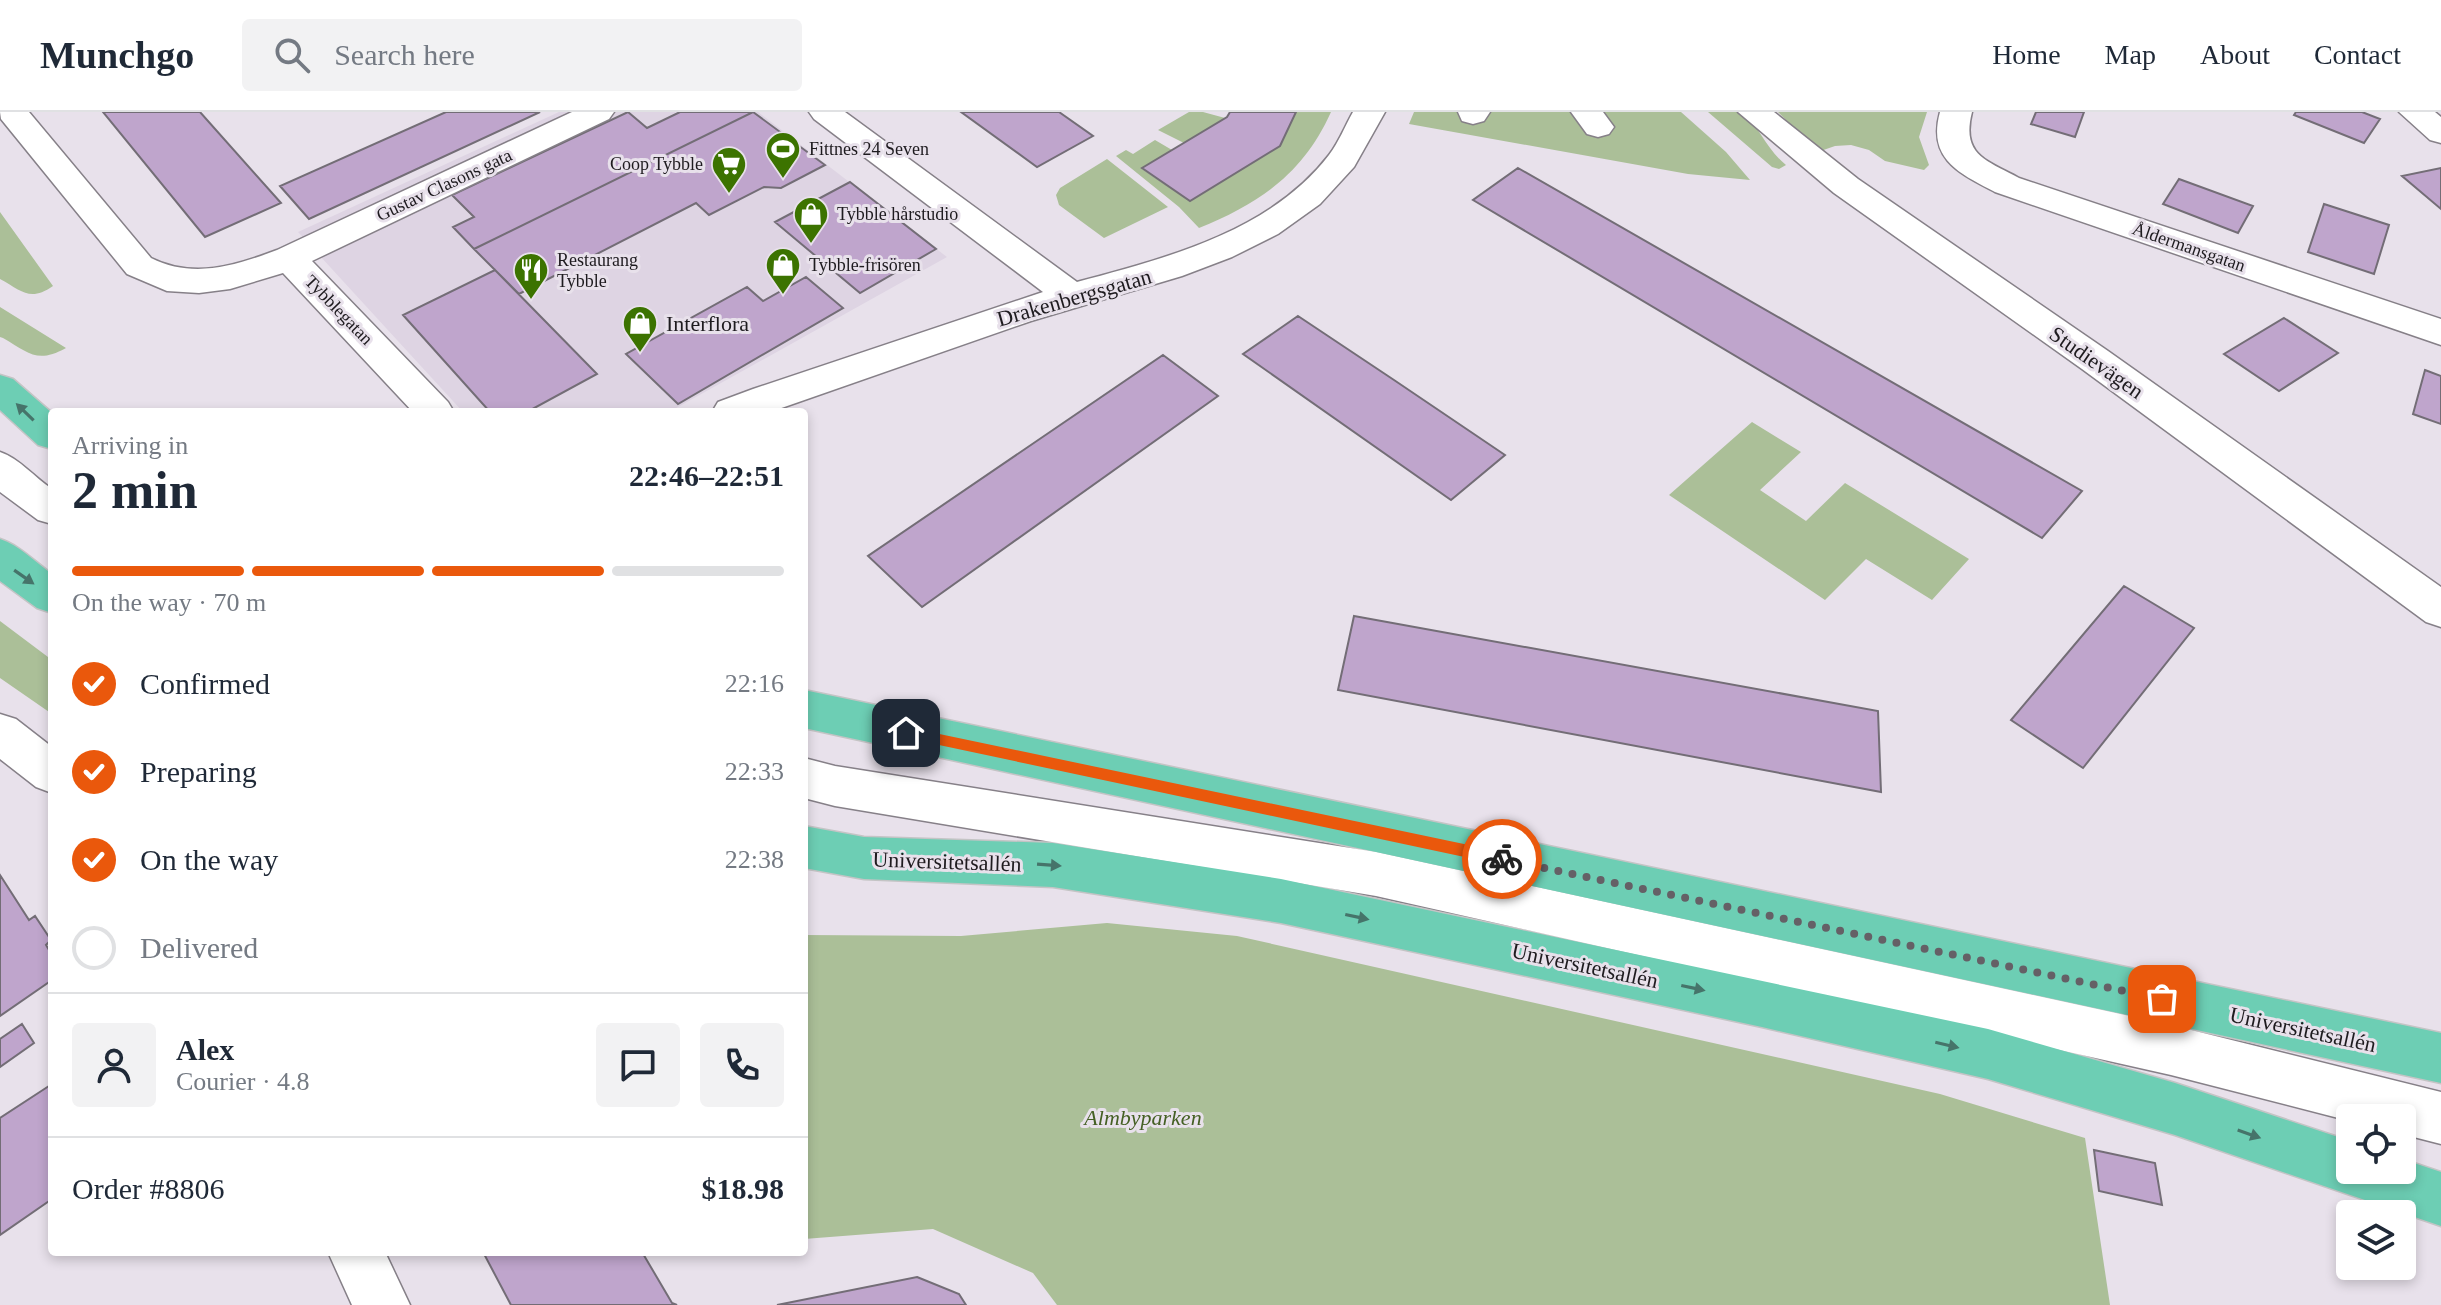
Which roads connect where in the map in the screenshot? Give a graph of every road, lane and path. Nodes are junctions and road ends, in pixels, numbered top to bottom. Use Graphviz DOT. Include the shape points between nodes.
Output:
graph roads {
  1 [pos="12,112"];
  2 [pos="598,112"];
  3 [pos="825,112"];
  4 [pos="1369,112"];
  5 [pos="1754,112"];
  6 [pos="2415,112"];
  7 [pos="1954,126"];
  8 [pos="2441,133"];
  9 [pos="289,258"];
  10 [pos="1070,295"];
  11 [pos="2441,332"];
  12 [pos="0,388"];
  13 [pos="431,408"];
  14 [pos="742,408"];
  15 [pos="48,431"];
  16 [pos="0,467"];
  17 [pos="48,506"];
  18 [pos="0,555"];
  19 [pos="48,593"];
  20 [pos="2441,610"];
  21 [pos="808,710"];
  22 [pos="0,733"];
  23 [pos="48,770"];
  24 [pos="808,779"];
  25 [pos="808,848"];
  26 [pos="2441,1058"];
  27 [pos="2441,1118"];
  28 [pos="2336,1163"];
  29 [pos="2397,1184"];
  30 [pos="2441,1199"];
  31 [pos="358,1256"];
  32 [pos="382,1305"];
  1 -- 9 [label="street, Tybblegatan" via="139,266 167,279 210,280 250,274"];
  2 -- 9 [label="street, Gustav Clasons gata"];
  3 -- 10 [label="street"];
  4 -- 10 [label="street, Drakenbergsgatan" via="1329,179 1283,216 1212,255"];
  5 -- 20 [label="street, Studievägen" via="1846,186"];
  6 -- 8 [label="street"];
  7 -- 11 [label="street, Åldermansgatan" via="1958,155 2007,185"];
  9 -- 13 [label="street, Tybblegatan"];
  10 -- 14 [label="street, Drakenbergsgatan"];
  15 -- 12 [label="main road, one-way"];
  16 -- 17 [label="street"];
  18 -- 19 [label="main road, one-way"];
  21 -- 26 [label="main road, Universitetsallén"];
  22 -- 23 [label="street"];
  24 -- 27 [label="street" via="1376,874 2171,1050"];
  25 -- 28 [label="main road, Universitetsallén, one-way" via="864,858 1053,865 1296,904 1988,1054"];
  29 -- 30 [label="main road, Universitetsallén"];
  31 -- 32 [label="street"];
}
